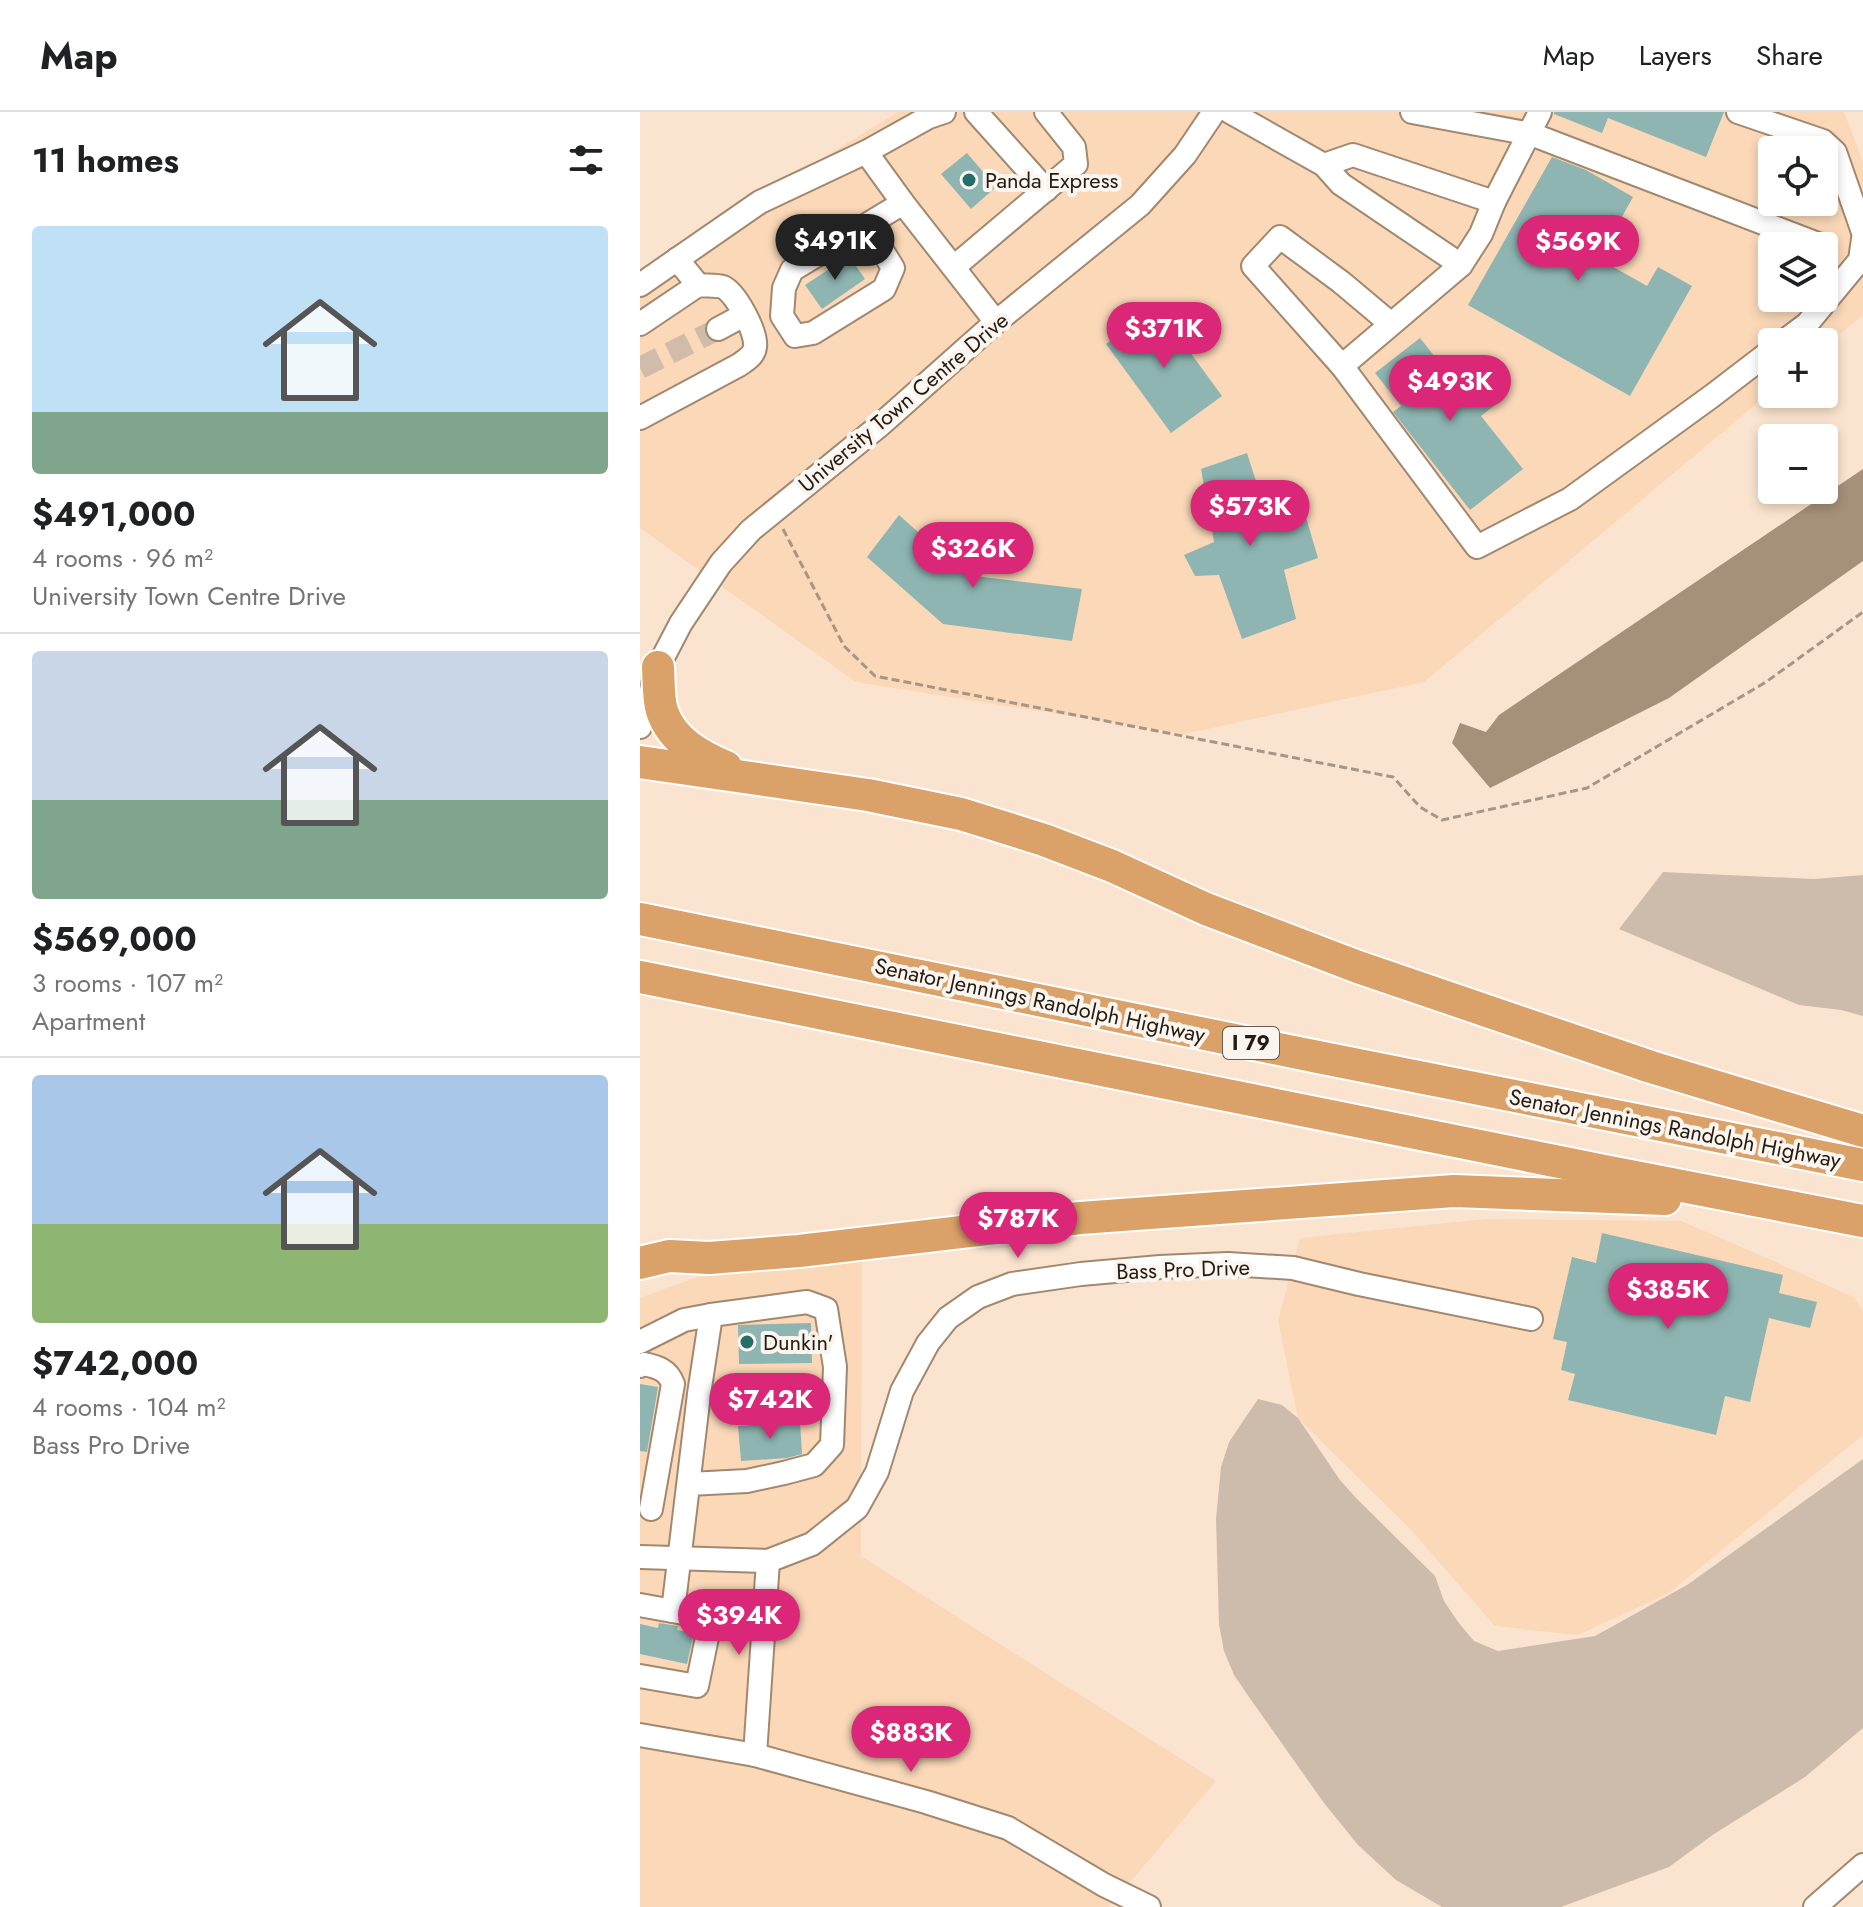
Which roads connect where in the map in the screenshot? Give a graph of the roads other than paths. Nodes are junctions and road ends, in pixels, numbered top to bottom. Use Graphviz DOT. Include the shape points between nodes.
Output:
graph roads {
  1 [pos="944,112"];
  2 [pos="976,112"];
  3 [pos="1046,112"];
  4 [pos="1214,112"];
  5 [pos="1230,112"];
  6 [pos="1412,112"];
  7 [pos="1540,112"];
  8 [pos="1738,112"];
  9 [pos="1531,134"];
  10 [pos="866,152"];
  11 [pos="1324,165"];
  12 [pos="1046,190"];
  13 [pos="1494,202"];
  14 [pos="903,203"];
  15 [pos="867,226"];
  16 [pos="1787,232"];
  17 [pos="1863,232"];
  18 [pos="1838,248"];
  19 [pos="1861,250"];
  20 [pos="677,259"];
  21 [pos="1461,265"];
  22 [pos="954,267"];
  23 [pos="640,285"];
  24 [pos="698,285"];
  25 [pos="744,315"];
  26 [pos="996,322"];
  27 [pos="640,324"];
  28 [pos="1391,324"];
  29 [pos="1802,328"];
  30 [pos="718,329"];
  31 [pos="1758,361"];
  32 [pos="1342,366"];
  33 [pos="640,418"];
  34 [pos="658,667"];
  35 [pos="640,727"];
  36 [pos="640,762"];
  37 [pos="755,779"];
  38 [pos="640,919"];
  39 [pos="640,977"];
  40 [pos="1863,1131"];
  41 [pos="1863,1165"];
  42 [pos="1863,1221"];
  43 [pos="1863,1229"];
  44 [pos="640,1263"];
  45 [pos="711,1315"];
  46 [pos="1531,1319"];
  47 [pos="640,1342"];
  48 [pos="640,1366"];
  49 [pos="699,1400"];
  50 [pos="671,1403"];
  51 [pos="688,1493"];
  52 [pos="645,1514"];
  53 [pos="640,1557"];
  54 [pos="680,1558"];
  55 [pos="768,1561"];
  56 [pos="640,1605"];
  57 [pos="673,1611"];
  58 [pos="640,1676"];
  59 [pos="640,1735"];
  60 [pos="755,1755"];
  61 [pos="1863,1865"];
  62 [pos="1149,1907"];
  63 [pos="1815,1907"];
  1 -- 10 [label="street"];
  2 -- 12 [label="street"];
  3 -- 12 [label="street" via="1074,147 1076,164"];
  4 -- 26 [label="street, University Town Centre Drive" via="1185,155 1140,205"];
  5 -- 11 [label="street"];
  6 -- 9 [label="street"];
  7 -- 9 [label="street"];
  8 -- 17 [label="street" via="1823,141 1835,152"];
  9 -- 13 [label="street"];
  9 -- 16 [label="street"];
  10 -- 14 [label="street"];
  10 -- 20 [label="street" via="760,202"];
  11 -- 13 [label="street" via="1353,155"];
  11 -- 21 [label="street" via="1341,184"];
  12 -- 22 [label="street"];
  13 -- 21 [label="street"];
  14 -- 15 [label="street"];
  14 -- 22 [label="street"];
  15 -- 15 [label="street" via="792,270 782,316 795,336 813,333 884,289 893,268"];
  18 -- 19 [label="street"];
  19 -- 29 [label="street"];
  20 -- 23 [label="street"];
  20 -- 24 [label="street"];
  21 -- 28 [label="street"];
  22 -- 26 [label="street"];
  24 -- 25 [label="street" via="722,287"];
  24 -- 27 [label="street"];
  25 -- 30 [label="street"];
  25 -- 33 [label="street" via="754,334 752,356"];
  26 -- 34 [label="street, University Town Centre Drive" via="751,530 721,563"];
  28 -- 32 [label="street"];
  28 -- 32 [label="street" via="1280,237 1253,266"];
  31 -- 32 [label="street" via="1570,499 1477,547"];
  34 -- 35 [label="street, University Town Centre Drive"];
  34 -- 37 [label="highway" via="662,710 674,734 701,757"];
  36 -- 37 [label="highway"];
  37 -- 40 [label="highway" via="961,814 1031,836 1358,967 1651,1067"];
  38 -- 41 [label="highway, Senator Jennings Randolph Highway / I 79"];
  39 -- 42 [label="highway"];
  43 -- 44 [label="highway" via="1659,1198 1454,1191 1080,1218 799,1251 669,1256"];
  45 -- 47 [label="street" via="684,1320"];
  45 -- 49 [label="street"];
  45 -- 51 [label="street" via="807,1302 826,1309 835,1367 832,1445 814,1465"];
  46 -- 55 [label="street, Bass Pro Drive" via="1267,1266 1160,1267 1012,1284 978,1297 948,1318 928,1343 902,1391 877,1472 857,1508 812,1544"];
  48 -- 50 [label="street" via="670,1375"];
  49 -- 50 [label="street"];
  49 -- 51 [label="street"];
  50 -- 52 [label="street"];
  51 -- 52 [label="street" via="663,1499"];
  51 -- 54 [label="street"];
  53 -- 54 [label="street, Bass Pro Drive"];
  54 -- 55 [label="street, Bass Pro Drive"];
  54 -- 57 [label="street"];
  55 -- 60 [label="street"];
  56 -- 57 [label="street"];
  57 -- 58 [label="street" via="711,1618 697,1686"];
  59 -- 60 [label="street"];
  60 -- 62 [label="street" via="1008,1828"];
  61 -- 63 [label="street"];
}
